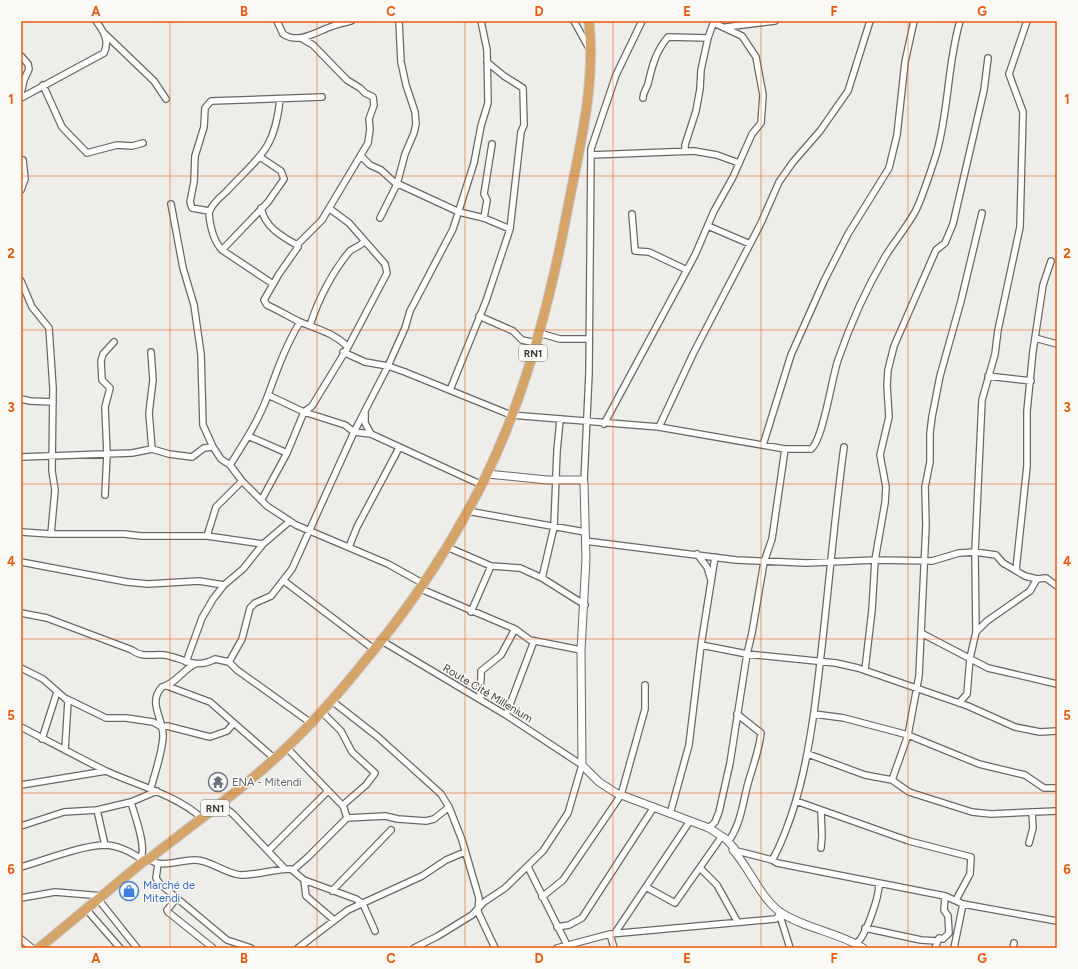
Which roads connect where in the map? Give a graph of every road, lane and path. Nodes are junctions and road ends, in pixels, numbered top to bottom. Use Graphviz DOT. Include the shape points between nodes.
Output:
graph roads {
  1 [pos="96,21"];
  2 [pos="277,21"];
  3 [pos="351,21"];
  4 [pos="399,21"];
  5 [pos="481,21"];
  6 [pos="574,21"];
  7 [pos="589,21"];
  8 [pos="642,21"];
  9 [pos="774,21"];
  10 [pos="870,21"];
  11 [pos="914,21"];
  12 [pos="960,21"];
  13 [pos="1027,21"];
  14 [pos="714,22"];
  15 [pos="726,27"];
  16 [pos="315,33"];
  17 [pos="105,34"];
  18 [pos="301,38"];
  19 [pos="708,38"];
  20 [pos="313,45"];
  21 [pos="591,52"];
  22 [pos="21,56"];
  23 [pos="988,58"];
  24 [pos="486,62"];
  25 [pos="43,85"];
  26 [pos="21,94"];
  27 [pos="322,97"];
  28 [pos="21,98"];
  29 [pos="643,98"];
  30 [pos="166,99"];
  31 [pos="280,100"];
  32 [pos="143,143"];
  33 [pos="492,144"];
  34 [pos="581,146"];
  35 [pos="591,149"];
  36 [pos="685,152"];
  37 [pos="592,155"];
  38 [pos="260,157"];
  39 [pos="362,157"];
  40 [pos="23,160"];
  41 [pos="739,163"];
  42 [pos="397,184"];
  43 [pos="21,190"];
  44 [pos="171,204"];
  45 [pos="261,208"];
  46 [pos="330,208"];
  47 [pos="209,211"];
  48 [pos="459,212"];
  49 [pos="982,213"];
  50 [pos="632,214"];
  51 [pos="380,218"];
  52 [pos="484,218"];
  53 [pos="708,226"];
  54 [pos="510,229"];
  55 [pos="364,242"];
  56 [pos="750,244"];
  57 [pos="297,246"];
  58 [pos="222,250"];
  59 [pos="1051,261"];
  60 [pos="687,270"];
  61 [pos="21,281"];
  62 [pos="273,284"];
  63 [pos="480,316"];
  64 [pos="300,322"];
  65 [pos="310,325"];
  66 [pos="539,333"];
  67 [pos="1036,338"];
  68 [pos="589,339"];
  69 [pos="114,342"];
  70 [pos="536,344"];
  71 [pos="1057,344"];
  72 [pos="348,347"];
  73 [pos="151,352"];
  74 [pos="343,352"];
  75 [pos="388,366"];
  76 [pos="988,376"];
  77 [pos="1031,381"];
  78 [pos="450,390"];
  79 [pos="268,395"];
  80 [pos="21,399"];
  81 [pos="52,402"];
  82 [pos="366,408"];
  83 [pos="304,412"];
  84 [pos="511,415"];
  85 [pos="560,420"];
  86 [pos="586,422"];
  87 [pos="604,424"];
  88 [pos="659,427"];
  89 [pos="354,432"];
  90 [pos="371,434"];
  91 [pos="248,436"];
  92 [pos="763,445"];
  93 [pos="213,447"];
  94 [pos="844,447"];
  95 [pos="399,448"];
  96 [pos="785,448"];
  97 [pos="152,449"];
  98 [pos="287,453"];
  99 [pos="107,454"];
  100 [pos="53,455"];
  101 [pos="21,457"];
  102 [pos="230,465"];
  103 [pos="487,474"];
  104 [pos="556,480"];
  105 [pos="242,481"];
  106 [pos="584,482"];
  107 [pos="482,485"];
  108 [pos="105,495"];
  109 [pos="262,499"];
  110 [pos="467,511"];
  111 [pos="290,521"];
  112 [pos="554,527"];
  113 [pos="308,531"];
  114 [pos="21,532"];
  115 [pos="585,532"];
  116 [pos="51,534"];
  117 [pos="207,536"];
  118 [pos="585,541"];
  119 [pos="263,544"];
  120 [pos="349,547"];
  121 [pos="447,547"];
  122 [pos="975,552"];
  123 [pos="697,554"];
  124 [pos="715,557"];
  125 [pos="875,560"];
  126 [pos="831,561"];
  127 [pos="21,562"];
  128 [pos="764,562"];
  129 [pos="924,562"];
  130 [pos="491,566"];
  131 [pos="1016,570"];
  132 [pos="542,578"];
  133 [pos="1037,579"];
  134 [pos="284,581"];
  135 [pos="712,582"];
  136 [pos="224,585"];
  137 [pos="423,586"];
  138 [pos="1057,586"];
  139 [pos="585,605"];
  140 [pos="471,612"];
  141 [pos="21,613"];
  142 [pos="514,629"];
  143 [pos="976,632"];
  144 [pos="921,633"];
  145 [pos="382,641"];
  146 [pos="534,641"];
  147 [pos="701,645"];
  148 [pos="375,650"];
  149 [pos="581,650"];
  150 [pos="747,654"];
  151 [pos="970,658"];
  152 [pos="186,662"];
  153 [pos="229,662"];
  154 [pos="821,662"];
  155 [pos="196,664"];
  156 [pos="21,668"];
  157 [pos="865,670"];
  158 [pos="1057,684"];
  159 [pos="167,686"];
  160 [pos="645,686"];
  161 [pos="916,688"];
  162 [pos="57,692"];
  163 [pos="67,699"];
  164 [pos="481,700"];
  165 [pos="332,701"];
  166 [pos="959,703"];
  167 [pos="322,712"];
  168 [pos="737,714"];
  169 [pos="814,714"];
  170 [pos="506,715"];
  171 [pos="234,723"];
  172 [pos="311,723"];
  173 [pos="162,727"];
  174 [pos="21,728"];
  175 [pos="1057,731"];
  176 [pos="908,736"];
  177 [pos="42,739"];
  178 [pos="287,748"];
  179 [pos="65,750"];
  180 [pos="808,754"];
  181 [pos="275,759"];
  182 [pos="582,765"];
  183 [pos="106,770"];
  184 [pos="892,780"];
  185 [pos="21,784"];
  186 [pos="151,788"];
  187 [pos="1057,788"];
  188 [pos="157,791"];
  189 [pos="328,791"];
  190 [pos="621,795"];
  191 [pos="796,801"];
  192 [pos="131,802"];
  193 [pos="220,804"];
  194 [pos="343,806"];
  195 [pos="449,807"];
  196 [pos="654,807"];
  197 [pos="97,810"];
  198 [pos="821,811"];
  199 [pos="1057,811"];
  200 [pos="1032,812"];
  201 [pos="670,814"];
  202 [pos="202,818"];
  203 [pos="347,818"];
  204 [pos="690,821"];
  205 [pos="21,826"];
  206 [pos="709,828"];
  207 [pos="391,830"];
  208 [pos="724,837"];
  209 [pos="1029,843"];
  210 [pos="105,845"];
  211 [pos="821,848"];
  212 [pos="733,850"];
  213 [pos="268,851"];
  214 [pos="465,852"];
  215 [pos="144,860"];
  216 [pos="772,860"];
  217 [pos="158,864"];
  218 [pos="21,867"];
  219 [pos="528,867"];
  220 [pos="700,868"];
  221 [pos="285,869"];
  222 [pos="293,870"];
  223 [pos="304,880"];
  224 [pos="879,884"];
  225 [pos="646,887"];
  226 [pos="332,891"];
  227 [pos="944,896"];
  228 [pos="542,897"];
  229 [pos="21,898"];
  230 [pos="100,898"];
  231 [pos="177,898"];
  232 [pos="956,900"];
  233 [pos="362,904"];
  234 [pos="963,904"];
  235 [pos="86,909"];
  236 [pos="477,910"];
  237 [pos="780,914"];
  238 [pos="334,920"];
  239 [pos="1057,920"];
  240 [pos="737,921"];
  241 [pos="557,927"];
  242 [pos="865,928"];
  243 [pos="375,931"];
  244 [pos="613,934"];
  245 [pos="21,939"];
  246 [pos="937,941"];
  247 [pos="856,944"];
  248 [pos="567,945"];
  249 [pos="32,948"];
  250 [pos="39,948"];
  251 [pos="120,948"];
  252 [pos="137,948"];
  253 [pos="213,948"];
  254 [pos="252,948"];
  255 [pos="298,948"];
  256 [pos="414,948"];
  257 [pos="495,948"];
  258 [pos="557,948"];
  259 [pos="614,948"];
  260 [pos="790,948"];
  261 [pos="863,948"];
  262 [pos="934,948"];
  263 [pos="954,948"];
  1 -- 17 [label="street"];
  2 -- 18 [label="street" via="284,36"];
  3 -- 16 [label="street"];
  4 -- 42 [label="street" via="401,62 416,117 414,133 407,147"];
  5 -- 24 [label="street" via="487,50"];
  6 -- 21 [label="street"];
  7 -- 21 [label="highway, RN1"];
  8 -- 35 [label="street" via="616,75"];
  9 -- 15 [label="street"];
  10 -- 56 [label="street" via="848,91 820,131 785,172"];
  11 -- 92 [label="street" via="904,62 897,135 889,168 848,234 824,282 791,355"];
  12 -- 96 [label="street" via="949,71 940,139 918,205 885,257 860,308 838,360 815,446 812,449"];
  13 -- 76 [label="street" via="1009,74 1024,112 1020,227 995,354"];
  14 -- 15 [label="street"];
  14 -- 19 [label="street"];
  15 -- 41 [label="street" via="742,36 756,57 763,95 761,123 752,134"];
  16 -- 18 [label="street"];
  16 -- 20 [label="street"];
  17 -- 25 [label="street" via="107,44 104,53"];
  17 -- 30 [label="street" via="154,81"];
  18 -- 20 [label="street"];
  19 -- 29 [label="street" via="668,37 654,57"];
  19 -- 36 [label="street" via="701,70 699,96"];
  20 -- 39 [label="street" via="347,80 373,96 368,143"];
  21 -- 34 [label="highway, RN1" via="587,111"];
  22 -- 26 [label="street" via="28,64 29,70"];
  23 -- 125 [label="street" via="984,90 953,224 943,245 936,250 894,346 888,370 889,417 880,455 886,487"];
  24 -- 48 [label="street" via="488,103"];
  24 -- 54 [label="street" via="521,86 524,91 524,125 521,132"];
  25 -- 28 [label="street"];
  25 -- 32 [label="street" via="62,127 87,153 118,145 132,146"];
  27 -- 31 [label="street"];
  31 -- 38 [label="street" via="274,134"];
  31 -- 47 [label="street" via="212,101 207,104 204,127 196,152 190,202 192,208"];
  33 -- 52 [label="street" via="484,194"];
  34 -- 35 [label="street"];
  34 -- 66 [label="highway, RN1" via="555,271"];
  35 -- 37 [label="street"];
  36 -- 37 [label="street"];
  36 -- 41 [label="street" via="717,155"];
  37 -- 68 [label="street"];
  38 -- 45 [label="street" via="281,171 284,177 278,189"];
  38 -- 47 [label="street"];
  39 -- 42 [label="street"];
  39 -- 46 [label="street"];
  40 -- 43 [label="street" via="26,179"];
  41 -- 53 [label="street"];
  42 -- 48 [label="street"];
  42 -- 51 [label="street"];
  44 -- 93 [label="street" via="183,268 194,305 201,354 202,418"];
  45 -- 57 [label="street" via="271,228"];
  45 -- 58 [label="street"];
  46 -- 55 [label="street" via="350,223"];
  46 -- 57 [label="street" via="316,228"];
  47 -- 58 [label="street" via="216,244"];
  48 -- 52 [label="street"];
  48 -- 75 [label="street" via="446,244 410,311 406,328"];
  49 -- 129 [label="street" via="932,417 930,462 925,487"];
  50 -- 60 [label="street" via="636,251 649,252"];
  52 -- 54 [label="street"];
  53 -- 56 [label="street"];
  53 -- 60 [label="street"];
  54 -- 63 [label="street"];
  55 -- 65 [label="street" via="358,248 350,250 329,281"];
  55 -- 72 [label="street" via="385,264 387,273"];
  56 -- 88 [label="street" via="694,352"];
  57 -- 62 [label="street"];
  58 -- 62 [label="street"];
  59 -- 67 [label="street" via="1043,285"];
  60 -- 87 [label="street"];
  61 -- 81 [label="street" via="32,307 49,328"];
  62 -- 64 [label="street" via="265,302"];
  63 -- 70 [label="street" via="513,331 522,340"];
  63 -- 78 [label="street"];
  64 -- 65 [label="street"];
  64 -- 79 [label="street" via="286,348"];
  65 -- 72 [label="street" via="336,336"];
  66 -- 68 [label="street" via="560,338"];
  66 -- 70 [label="highway, RN1"];
  67 -- 71 [label="street"];
  67 -- 77 [label="street"];
  68 -- 86 [label="street"];
  69 -- 99 [label="street" via="103,354 101,361 102,380 110,388 105,407"];
  70 -- 84 [label="highway, RN1"];
  72 -- 74 [label="street"];
  73 -- 97 [label="street" via="153,380 149,413"];
  74 -- 75 [label="street" via="365,362"];
  74 -- 83 [label="street" via="312,406"];
  75 -- 78 [label="street"];
  75 -- 82 [label="street"];
  76 -- 77 [label="street"];
  76 -- 122 [label="street" via="981,406"];
  77 -- 131 [label="street" via="1027,411 1027,466"];
  78 -- 84 [label="street"];
  79 -- 83 [label="street"];
  79 -- 91 [label="street"];
  80 -- 81 [label="street"];
  81 -- 100 [label="street"];
  82 -- 89 [label="street"];
  82 -- 90 [label="street" via="365,423"];
  83 -- 89 [label="street" via="345,425"];
  83 -- 98 [label="street"];
  84 -- 85 [label="street"];
  84 -- 103 [label="highway, RN1"];
  85 -- 86 [label="street"];
  85 -- 104 [label="street"];
  86 -- 87 [label="street"];
  86 -- 106 [label="street"];
  87 -- 88 [label="street"];
  88 -- 92 [label="street"];
  89 -- 90 [label="street"];
  89 -- 113 [label="street"];
  90 -- 95 [label="street"];
  91 -- 98 [label="street"];
  91 -- 102 [label="street"];
  92 -- 96 [label="street"];
  93 -- 97 [label="street" via="204,448 192,457"];
  93 -- 102 [label="street" via="221,459"];
  94 -- 126 [label="street"];
  95 -- 107 [label="street"];
  95 -- 120 [label="street"];
  96 -- 128 [label="street" via="772,539"];
  97 -- 99 [label="street"];
  98 -- 109 [label="street"];
  99 -- 100 [label="street"];
  99 -- 108 [label="street"];
  100 -- 101 [label="street"];
  100 -- 116 [label="street" via="55,490"];
  102 -- 105 [label="street"];
  103 -- 104 [label="street"];
  103 -- 107 [label="highway, RN1"];
  104 -- 106 [label="street"];
  104 -- 112 [label="street"];
  105 -- 109 [label="street"];
  105 -- 117 [label="street" via="216,507"];
  106 -- 115 [label="street"];
  107 -- 110 [label="highway, RN1"];
  109 -- 111 [label="street" via="267,506"];
  110 -- 112 [label="street"];
  110 -- 121 [label="highway, RN1"];
  111 -- 113 [label="street"];
  111 -- 119 [label="street"];
  112 -- 115 [label="street"];
  112 -- 132 [label="street"];
  113 -- 120 [label="street"];
  113 -- 134 [label="street" via="295,563"];
  114 -- 116 [label="street"];
  115 -- 118 [label="street"];
  116 -- 117 [label="street"];
  117 -- 119 [label="street"];
  118 -- 123 [label="street"];
  118 -- 139 [label="street"];
  119 -- 136 [label="street" via="243,569"];
  120 -- 137 [label="street" via="388,564"];
  121 -- 130 [label="street"];
  121 -- 137 [label="highway, RN1"];
  122 -- 129 [label="street" via="958,553"];
  122 -- 131 [label="street" via="996,556"];
  122 -- 143 [label="street"];
  123 -- 124 [label="street"];
  123 -- 135 [label="street"];
  124 -- 128 [label="street"];
  124 -- 135 [label="street"];
  125 -- 126 [label="street"];
  125 -- 129 [label="street"];
  125 -- 157 [label="street"];
  126 -- 128 [label="street" via="806,564"];
  126 -- 154 [label="street"];
  127 -- 136 [label="street" via="127,582 148,584 179,581"];
  128 -- 150 [label="street"];
  129 -- 144 [label="street"];
  130 -- 132 [label="street" via="520,568"];
  130 -- 140 [label="street"];
  131 -- 133 [label="street"];
  132 -- 139 [label="street"];
  133 -- 138 [label="street" via="1046,578"];
  133 -- 143 [label="street" via="1030,591 986,621"];
  134 -- 148 [label="street"];
  134 -- 153 [label="street" via="271,596 252,605 242,639"];
  135 -- 147 [label="street"];
  136 -- 152 [label="street" via="202,618"];
  137 -- 140 [label="street"];
  137 -- 145 [label="highway, RN1"];
  139 -- 149 [label="street"];
  140 -- 142 [label="street"];
  141 -- 152 [label="street" via="53,621 137,654 166,656"];
  142 -- 146 [label="street"];
  142 -- 164 [label="street" via="501,654 481,671"];
  143 -- 151 [label="street"];
  144 -- 151 [label="street"];
  144 -- 161 [label="street" via="920,670"];
  145 -- 148 [label="highway, RN1"];
  145 -- 164 [label="street, Route Cité Millenium"];
  146 -- 149 [label="street"];
  146 -- 170 [label="street"];
  147 -- 150 [label="street"];
  147 -- 201 [label="street" via="689,745"];
  148 -- 165 [label="highway, RN1"];
  149 -- 182 [label="street"];
  150 -- 154 [label="street"];
  150 -- 168 [label="street"];
  151 -- 158 [label="street" via="988,668"];
  151 -- 166 [label="street" via="967,694"];
  152 -- 155 [label="street"];
  153 -- 155 [label="street" via="215,659"];
  153 -- 172 [label="street" via="236,670"];
  154 -- 157 [label="street"];
  154 -- 169 [label="street"];
  155 -- 159 [label="street" via="184,670"];
  156 -- 162 [label="street" via="38,675"];
  157 -- 161 [label="street"];
  159 -- 171 [label="street" via="210,702"];
  159 -- 173 [label="street" via="160,688 156,698 157,715"];
  160 -- 190 [label="street" via="645,710"];
  161 -- 166 [label="street"];
  161 -- 176 [label="street"];
  162 -- 163 [label="street"];
  162 -- 177 [label="street"];
  163 -- 173 [label="street" via="106,718 153,722"];
  163 -- 179 [label="street"];
  164 -- 170 [label="street, Route Cité Millenium"];
  165 -- 167 [label="highway, RN1"];
  165 -- 195 [label="street" via="424,777 441,794"];
  166 -- 175 [label="street" via="1015,727 1040,732"];
  167 -- 172 [label="highway, RN1"];
  167 -- 194 [label="street" via="341,731 352,752 374,773 366,785"];
  168 -- 206 [label="street" via="734,743 719,812"];
  168 -- 208 [label="street" via="761,733 738,822 730,839"];
  169 -- 176 [label="street" via="844,718"];
  169 -- 180 [label="street"];
  170 -- 182 [label="street, Route Cité Millenium"];
  171 -- 173 [label="street" via="227,731 210,737"];
  171 -- 181 [label="street"];
  172 -- 178 [label="highway, RN1"];
  173 -- 186 [label="street" via="163,736"];
  174 -- 177 [label="street"];
  176 -- 184 [label="street"];
  176 -- 187 [label="street" via="979,764 1020,773 1044,788"];
  177 -- 179 [label="street"];
  178 -- 181 [label="highway, RN1"];
  178 -- 189 [label="street"];
  179 -- 183 [label="street"];
  180 -- 184 [label="street" via="865,775"];
  180 -- 191 [label="street"];
  181 -- 193 [label="highway, RN1"];
  182 -- 190 [label="street" via="599,782"];
  182 -- 219 [label="street" via="572,802 562,825"];
  183 -- 185 [label="street"];
  183 -- 186 [label="street"];
  184 -- 200 [label="street" via="909,792 972,812"];
  186 -- 188 [label="street"];
  188 -- 192 [label="street"];
  188 -- 202 [label="street" via="189,807"];
  189 -- 194 [label="street"];
  189 -- 213 [label="street"];
  190 -- 196 [label="street"];
  190 -- 228 [label="street" via="563,880"];
  191 -- 198 [label="street"];
  191 -- 216 [label="street"];
  192 -- 197 [label="street"];
  192 -- 215 [label="street" via="142,840"];
  193 -- 202 [label="highway, RN1"];
  193 -- 213 [label="street"];
  194 -- 203 [label="street"];
  195 -- 203 [label="street" via="426,821 386,816"];
  195 -- 214 [label="street"];
  196 -- 201 [label="street"];
  196 -- 241 [label="street" via="582,918 574,924"];
  197 -- 205 [label="street" via="64,812"];
  197 -- 210 [label="street"];
  198 -- 211 [label="street"];
  198 -- 232 [label="street" via="937,850 971,857 970,874"];
  199 -- 200 [label="street"];
  200 -- 209 [label="street" via="1033,828"];
  201 -- 204 [label="street"];
  202 -- 215 [label="highway, RN1"];
  203 -- 222 [label="street"];
  204 -- 206 [label="street"];
  204 -- 225 [label="street"];
  206 -- 208 [label="street"];
  207 -- 226 [label="street"];
  208 -- 212 [label="street"];
  208 -- 220 [label="street"];
  210 -- 215 [label="street"];
  210 -- 218 [label="street"];
  212 -- 216 [label="street"];
  212 -- 237 [label="street"];
  213 -- 221 [label="street"];
  214 -- 233 [label="street" via="446,860 422,876"];
  214 -- 236 [label="street" via="478,898"];
  215 -- 217 [label="street"];
  215 -- 230 [label="highway, RN1"];
  216 -- 224 [label="street"];
  217 -- 221 [label="street" via="200,860 239,875"];
  217 -- 231 [label="street" via="157,880"];
  219 -- 228 [label="street"];
  219 -- 236 [label="street"];
  220 -- 225 [label="street" via="674,904"];
  220 -- 240 [label="street" via="717,885"];
  221 -- 222 [label="street"];
  222 -- 223 [label="street"];
  223 -- 226 [label="street"];
  223 -- 238 [label="street" via="306,896"];
  224 -- 227 [label="street"];
  224 -- 242 [label="street" via="874,907"];
  225 -- 244 [label="street"];
  226 -- 233 [label="street"];
  227 -- 232 [label="street"];
  227 -- 246 [label="street" via="949,933"];
  228 -- 241 [label="street"];
  229 -- 230 [label="street" via="55,892"];
  230 -- 235 [label="highway, RN1"];
  230 -- 252 [label="street"];
  231 -- 253 [label="street" via="168,912"];
  231 -- 254 [label="street" via="227,940"];
  232 -- 234 [label="street"];
  233 -- 238 [label="street"];
  233 -- 243 [label="street"];
  234 -- 239 [label="street"];
  234 -- 263 [label="street"];
  235 -- 250 [label="highway, RN1"];
  235 -- 251 [label="street"];
  236 -- 256 [label="street" via="467,919"];
  236 -- 257 [label="street"];
  237 -- 240 [label="street" via="774,919"];
  237 -- 247 [label="street"];
  237 -- 260 [label="street"];
  238 -- 255 [label="street"];
  240 -- 244 [label="street"];
  241 -- 248 [label="street"];
  242 -- 246 [label="street"];
  242 -- 247 [label="street" via="864,936"];
  244 -- 248 [label="street"];
  244 -- 259 [label="street"];
  245 -- 249 [label="street"];
  246 -- 262 [label="street"];
  247 -- 261 [label="street"];
  248 -- 258 [label="street"];
}
